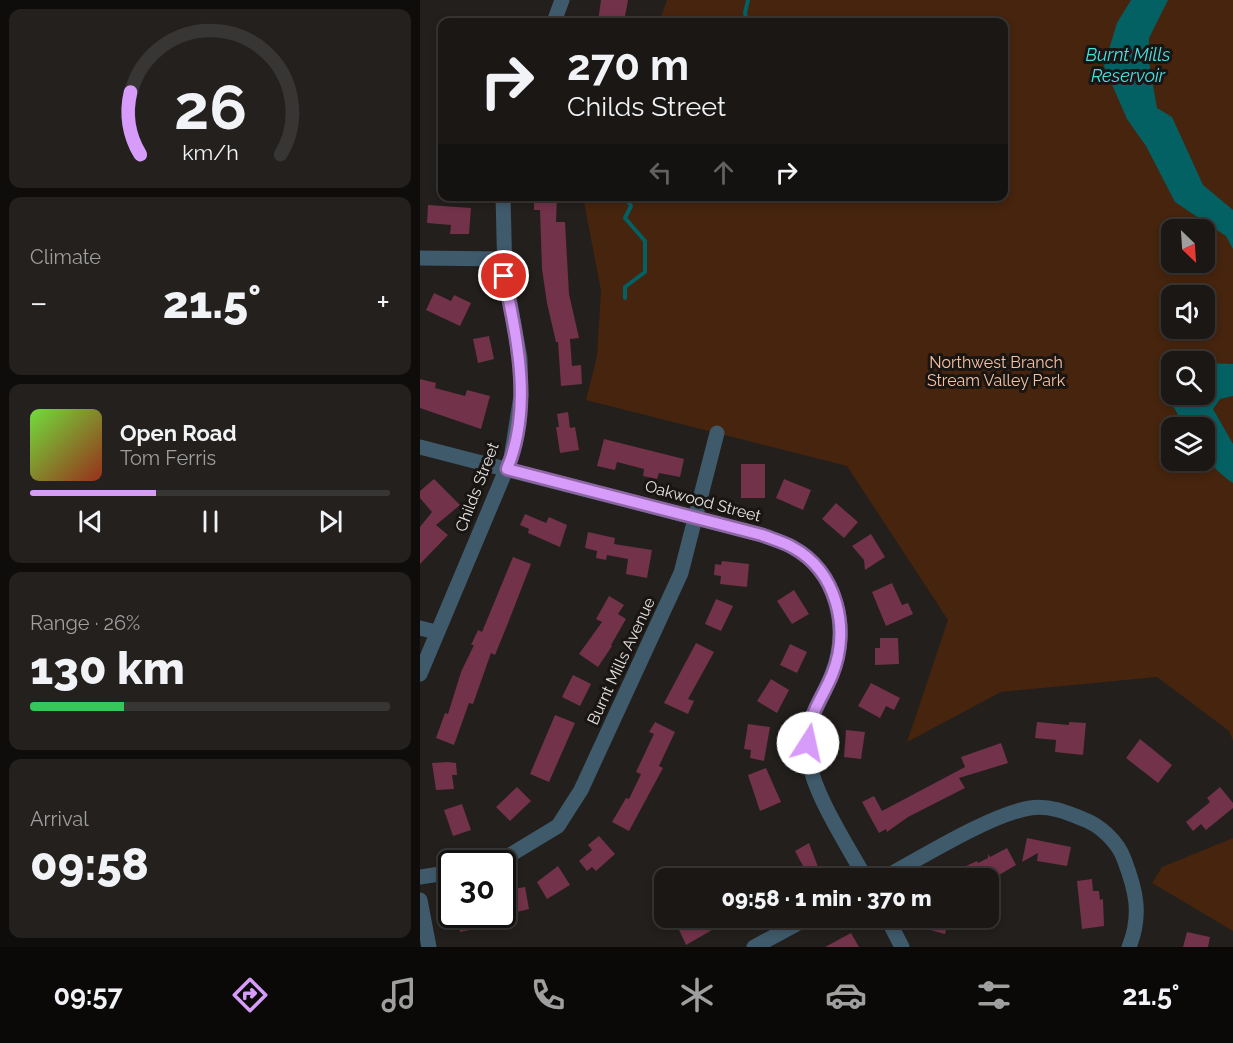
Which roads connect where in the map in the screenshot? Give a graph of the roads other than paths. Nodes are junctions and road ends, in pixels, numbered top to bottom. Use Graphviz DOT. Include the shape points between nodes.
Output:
graph roads {
  1 [pos="562,0"];
  2 [pos="555,18"];
  3 [pos="503,201"];
  4 [pos="420,258"];
  5 [pos="504,259"];
  6 [pos="717,433"];
  7 [pos="420,447"];
  8 [pos="507,469"];
  9 [pos="695,518"];
  10 [pos="420,628"];
  11 [pos="436,632"];
  12 [pos="420,674"];
  13 [pos="516,851"];
  14 [pos="860,868"];
  15 [pos="903,868"];
  16 [pos="438,874"];
  17 [pos="420,877"];
  18 [pos="420,900"];
  19 [pos="789,928"];
  20 [pos="892,928"];
  21 [pos="429,947"];
  22 [pos="754,947"];
  23 [pos="902,947"];
  24 [pos="1129,947"];
  1 -- 2 [label="street"];
  3 -- 5 [label="street, Childs Street"];
  4 -- 5 [label="street"];
  5 -- 8 [label="street, Childs Street" via="520,358 521,396"];
  6 -- 9 [label="street, Burnt Mills Avenue"];
  7 -- 8 [label="street, Oakwood Street"];
  8 -- 9 [label="street, Oakwood Street"];
  8 -- 11 [label="street, Childs Street"];
  9 -- 13 [label="street, Burnt Mills Avenue" via="681,573 580,790 558,826"];
  9 -- 14 [label="street, Oakwood Street" via="793,547 818,567 833,591 841,633 833,673 808,726 809,761 814,782"];
  10 -- 11 [label="street"];
  11 -- 12 [label="street, Childs Street"];
  15 -- 24 [label="street" via="997,819 1030,808 1057,809 1093,822 1123,855 1137,895"];
  16 -- 17 [label="street"];
  18 -- 21 [label="street"];
  19 -- 22 [label="street"];
  20 -- 23 [label="street"];
}
